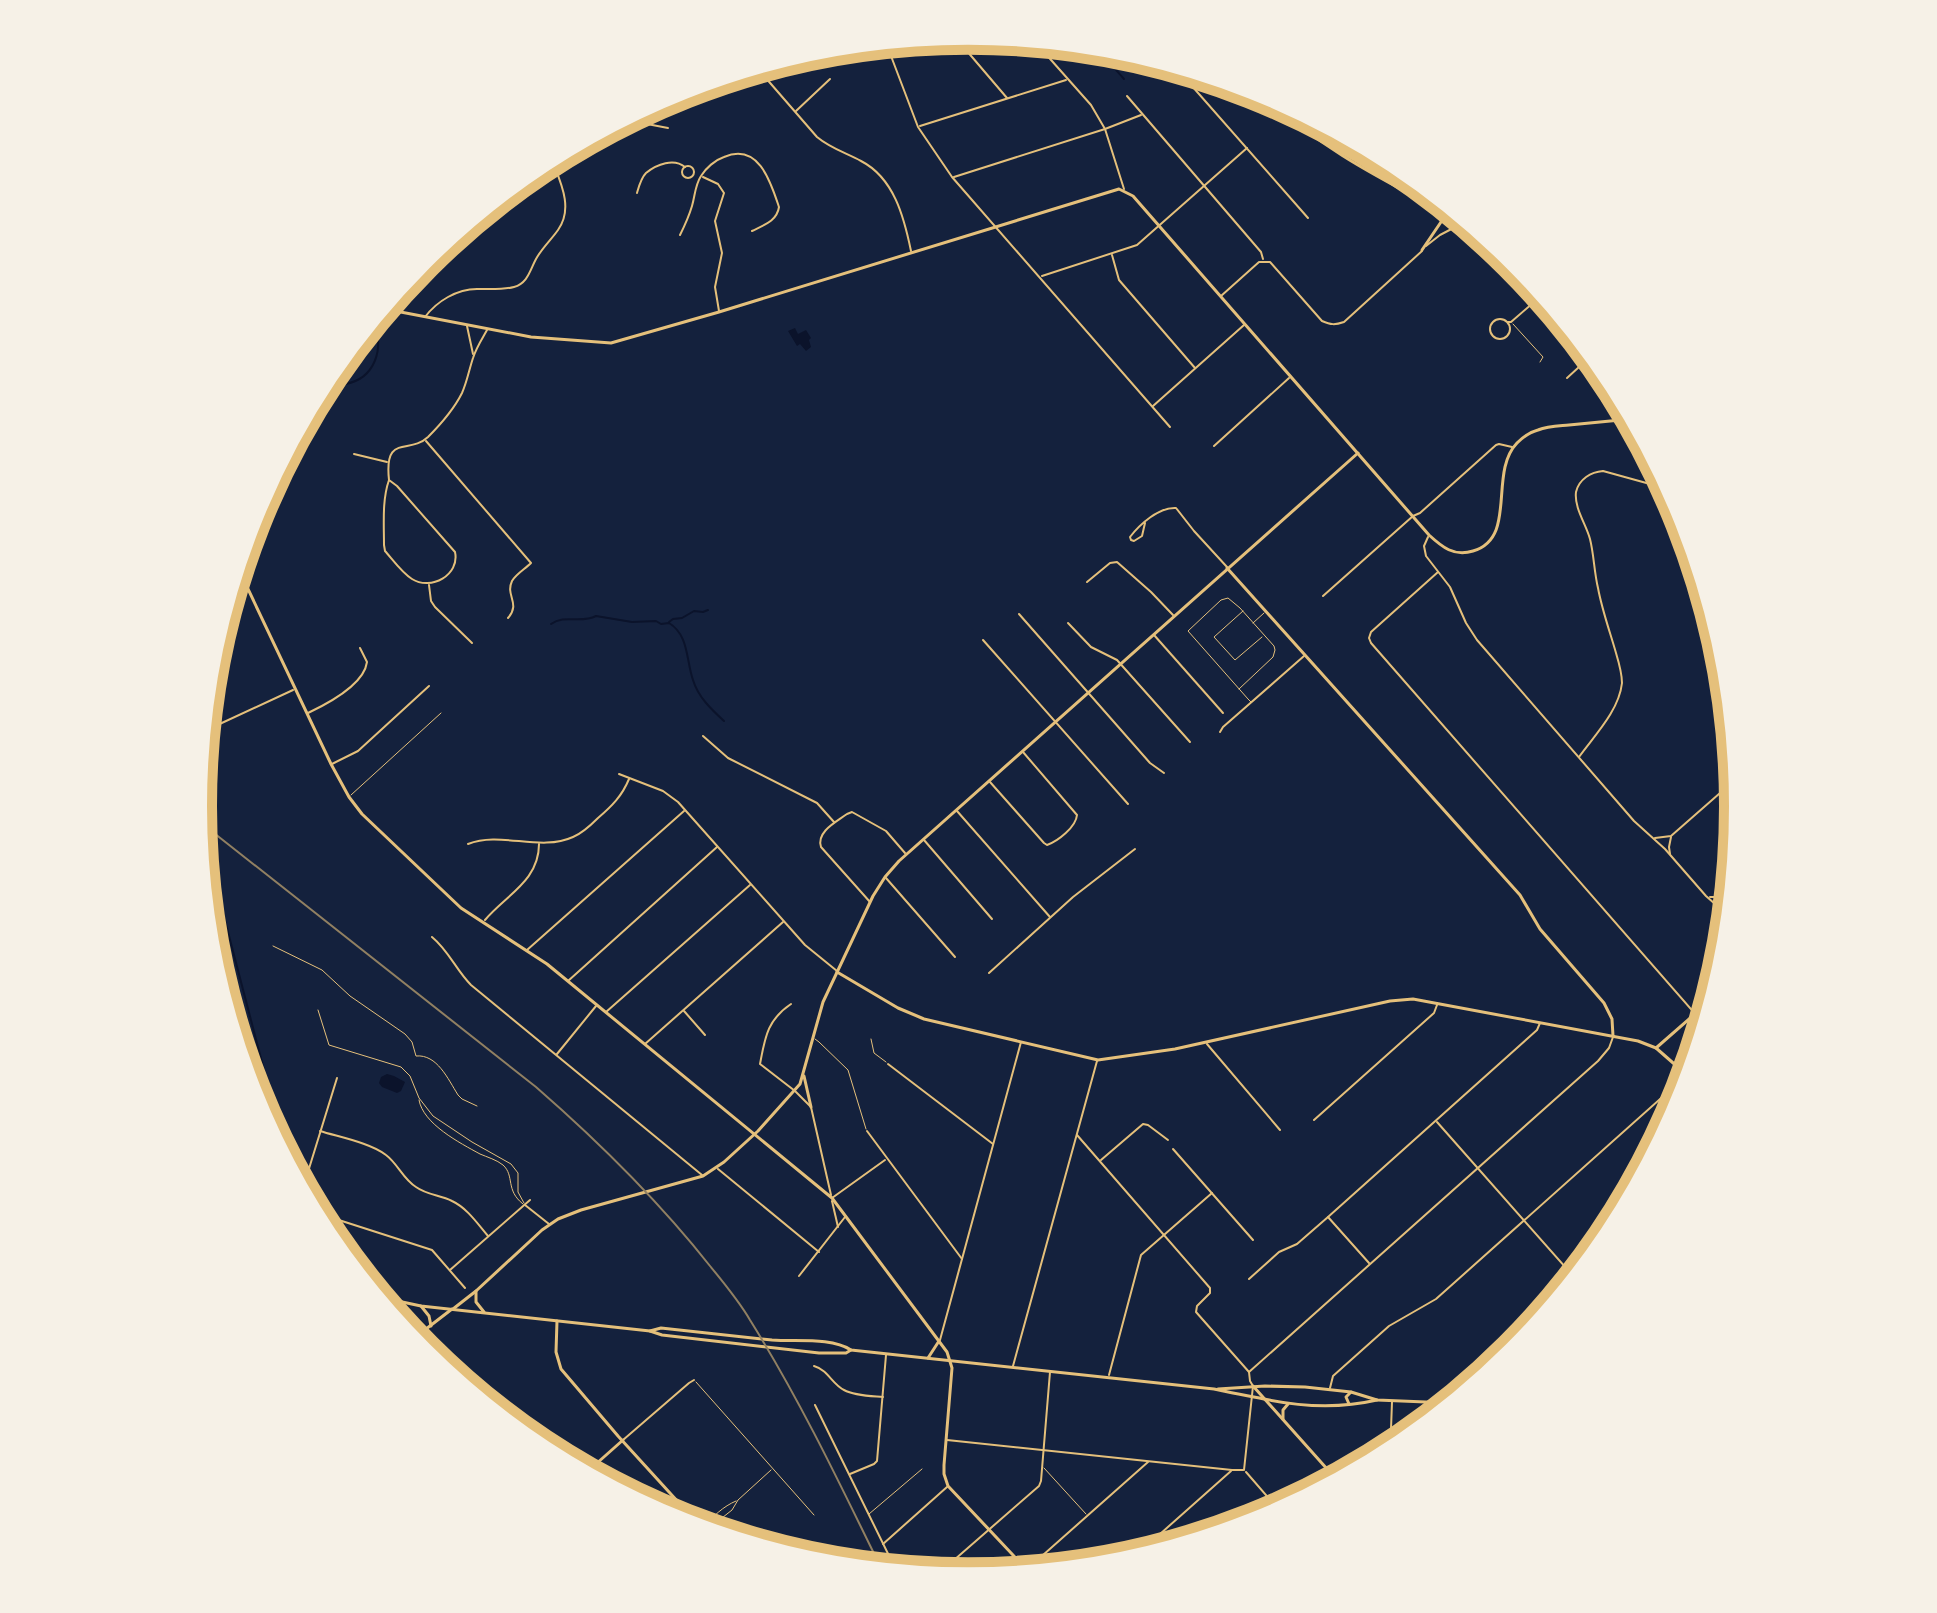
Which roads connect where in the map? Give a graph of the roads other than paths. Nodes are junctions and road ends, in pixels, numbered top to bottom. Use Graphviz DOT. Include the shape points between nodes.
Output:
graph roads {
  1 [pos="966,50"];
  2 [pos="890,54"];
  3 [pos="1046,54"];
  4 [pos="766,78"];
  5 [pos="830,79"];
  6 [pos="1068,79"];
  7 [pos="1190,84"];
  8 [pos="1127,96"];
  9 [pos="1008,99"];
  10 [pos="795,113"];
  11 [pos="1142,114"];
  12 [pos="644,123"];
  13 [pos="1300,126"];
  14 [pos="918,127"];
  15 [pos="668,128"];
  16 [pos="1105,129"];
  17 [pos="1329,141"];
  18 [pos="1325,145"];
  19 [pos="1247,148"];
  20 [pos="691,166"];
  21 [pos="685,167"];
  22 [pos="557,171"];
  23 [pos="704,172"];
  24 [pos="1381,172"];
  25 [pos="701,176"];
  26 [pos="1378,176"];
  27 [pos="690,177"];
  28 [pos="952,177"];
  29 [pos="699,181"];
  30 [pos="1204,185"];
  31 [pos="1124,189"];
  32 [pos="637,193"];
  33 [pos="1421,201"];
  34 [pos="1442,217"];
  35 [pos="1308,218"];
  36 [pos="1159,226"];
  37 [pos="995,227"];
  38 [pos="1454,227"];
  39 [pos="752,231"];
  40 [pos="680,235"];
  41 [pos="1422,250"];
  42 [pos="911,251"];
  43 [pos="1111,253"];
  44 [pos="1264,261"];
  45 [pos="1039,277"];
  46 [pos="1220,297"];
  47 [pos="1532,303"];
  48 [pos="397,311"];
  49 [pos="719,312"];
  50 [pos="425,317"];
  51 [pos="1510,322"];
  52 [pos="1245,324"];
  53 [pos="467,326"];
  54 [pos="487,330"];
  55 [pos="473,355"];
  56 [pos="1540,362"];
  57 [pos="1582,364"];
  58 [pos="1195,368"];
  59 [pos="1290,377"];
  60 [pos="1567,378"];
  61 [pos="1602,401"];
  62 [pos="1607,401"];
  63 [pos="1152,406"];
  64 [pos="1619,420"];
  65 [pos="1170,427"];
  66 [pos="426,440"];
  67 [pos="1214,446"];
  68 [pos="1513,448"];
  69 [pos="1358,453"];
  70 [pos="354,454"];
  71 [pos="388,462"];
  72 [pos="389,480"];
  73 [pos="1653,486"];
  74 [pos="1413,516"];
  75 [pos="1145,523"];
  76 [pos="1429,535"];
  77 [pos="1227,568"];
  78 [pos="1438,572"];
  79 [pos="1087,582"];
  80 [pos="429,583"];
  81 [pos="246,584"];
  82 [pos="1323,596"];
  83 [pos="1243,611"];
  84 [pos="1266,611"];
  85 [pos="1019,614"];
  86 [pos="1174,616"];
  87 [pos="508,618"];
  88 [pos="1068,623"];
  89 [pos="1253,623"];
  90 [pos="1153,634"];
  91 [pos="1264,635"];
  92 [pos="983,640"];
  93 [pos="472,643"];
  94 [pos="360,648"];
  95 [pos="1305,655"];
  96 [pos="1120,663"];
  97 [pos="429,686"];
  98 [pos="295,689"];
  99 [pos="1239,689"];
  100 [pos="1087,692"];
  101 [pos="1251,702"];
  102 [pos="441,713"];
  103 [pos="1223,713"];
  104 [pos="307,714"];
  105 [pos="1055,722"];
  106 [pos="217,725"];
  107 [pos="1220,732"];
  108 [pos="703,736"];
  109 [pos="1190,742"];
  110 [pos="1022,752"];
  111 [pos="1579,757"];
  112 [pos="331,764"];
  113 [pos="1164,773"];
  114 [pos="619,774"];
  115 [pos="630,778"];
  116 [pos="989,780"];
  117 [pos="1724,789"];
  118 [pos="349,797"];
  119 [pos="1128,804"];
  120 [pos="685,810"];
  121 [pos="956,810"];
  122 [pos="834,823"];
  123 [pos="1671,836"];
  124 [pos="1652,837"];
  125 [pos="923,839"];
  126 [pos="539,843"];
  127 [pos="468,844"];
  128 [pos="718,847"];
  129 [pos="1135,849"];
  130 [pos="906,854"];
  131 [pos="1670,855"];
  132 [pos="885,877"];
  133 [pos="751,884"];
  134 [pos="1706,896"];
  135 [pos="1720,897"];
  136 [pos="871,902"];
  137 [pos="1719,905"];
  138 [pos="1051,918"];
  139 [pos="992,919"];
  140 [pos="784,921"];
  141 [pos="483,923"];
  142 [pos="432,937"];
  143 [pos="273,946"];
  144 [pos="527,950"];
  145 [pos="955,957"];
  146 [pos="837,972"];
  147 [pos="989,973"];
  148 [pos="568,981"];
  149 [pos="791,1004"];
  150 [pos="1437,1004"];
  151 [pos="597,1006"];
  152 [pos="318,1010"];
  153 [pos="683,1010"];
  154 [pos="606,1012"];
  155 [pos="1695,1014"];
  156 [pos="1540,1021"];
  157 [pos="705,1035"];
  158 [pos="1613,1036"];
  159 [pos="813,1038"];
  160 [pos="871,1039"];
  161 [pos="1022,1041"];
  162 [pos="1206,1043"];
  163 [pos="645,1044"];
  164 [pos="1656,1048"];
  165 [pos="557,1055"];
  166 [pos="1098,1060"];
  167 [pos="888,1064"];
  168 [pos="1678,1068"];
  169 [pos="804,1075"];
  170 [pos="337,1078"];
  171 [pos="795,1091"];
  172 [pos="1668,1092"];
  173 [pos="419,1098"];
  174 [pos="477,1106"];
  175 [pos="811,1107"];
  176 [pos="1314,1120"];
  177 [pos="1436,1121"];
  178 [pos="1280,1130"];
  179 [pos="320,1131"];
  180 [pos="867,1131"];
  181 [pos="754,1135"];
  182 [pos="1077,1135"];
  183 [pos="1168,1140"];
  184 [pos="994,1145"];
  185 [pos="1173,1149"];
  186 [pos="886,1159"];
  187 [pos="1100,1160"];
  188 [pos="716,1168"];
  189 [pos="1478,1168"];
  190 [pos="307,1174"];
  191 [pos="703,1176"];
  192 [pos="1212,1193"];
  193 [pos="832,1198"];
  194 [pos="530,1200"];
  195 [pos="525,1205"];
  196 [pos="846,1217"];
  197 [pos="1328,1217"];
  198 [pos="334,1218"];
  199 [pos="1523,1220"];
  200 [pos="550,1224"];
  201 [pos="838,1227"];
  202 [pos="1164,1235"];
  203 [pos="488,1236"];
  204 [pos="1253,1240"];
  205 [pos="819,1252"];
  206 [pos="962,1260"];
  207 [pos="1370,1264"];
  208 [pos="1567,1269"];
  209 [pos="450,1270"];
  210 [pos="799,1276"];
  211 [pos="1249,1279"];
  212 [pos="465,1288"];
  213 [pos="476,1291"];
  214 [pos="396,1301"];
  215 [pos="421,1306"];
  216 [pos="452,1309"];
  217 [pos="484,1312"];
  218 [pos="557,1321"];
  219 [pos="431,1326"];
  220 [pos="424,1331"];
  221 [pos="650,1331"];
  222 [pos="939,1341"];
  223 [pos="851,1350"];
  224 [pos="886,1354"];
  225 [pos="928,1358"];
  226 [pos="950,1360"];
  227 [pos="814,1366"];
  228 [pos="1013,1366"];
  229 [pos="1050,1371"];
  230 [pos="1249,1372"];
  231 [pos="1108,1377"];
  232 [pos="694,1380"];
  233 [pos="1253,1386"];
  234 [pos="1245,1387"];
  235 [pos="1214,1389"];
  236 [pos="1330,1389"];
  237 [pos="1353,1392"];
  238 [pos="1229,1393"];
  239 [pos="883,1397"];
  240 [pos="1251,1397"];
  241 [pos="1265,1399"];
  242 [pos="1377,1400"];
  243 [pos="1392,1401"];
  244 [pos="1434,1402"];
  245 [pos="1288,1404"];
  246 [pos="815,1405"];
  247 [pos="1353,1405"];
  248 [pos="1283,1419"];
  249 [pos="1392,1434"];
  250 [pos="623,1440"];
  251 [pos="946,1440"];
  252 [pos="1043,1450"];
  253 [pos="1149,1462"];
  254 [pos="595,1465"];
  255 [pos="1041,1465"];
  256 [pos="773,1469"];
  257 [pos="922,1469"];
  258 [pos="1232,1470"];
  259 [pos="1244,1470"];
  260 [pos="1329,1471"];
  261 [pos="850,1474"];
  262 [pos="948,1486"];
  263 [pos="738,1500"];
  264 [pos="1270,1500"];
  265 [pos="685,1507"];
  266 [pos="869,1514"];
  267 [pos="814,1515"];
  268 [pos="1088,1516"];
  269 [pos="713,1518"];
  270 [pos="717,1520"];
  271 [pos="988,1530"];
  272 [pos="1154,1539"];
  273 [pos="883,1544"];
  274 [pos="890,1559"];
  275 [pos="1039,1559"];
  276 [pos="1017,1561"];
  277 [pos="951,1562"];
  1 -- 9 [label="street"];
  2 -- 14 [label="street"];
  3 -- 6 [label="street"];
  4 -- 10 [label="street"];
  5 -- 10 [label="street"];
  6 -- 9 [label="street"];
  6 -- 16 [label="street"];
  7 -- 19 [label="street"];
  8 -- 11 [label="street"];
  9 -- 14 [label="street"];
  10 -- 42 [label="street" via="821,141 884,178"];
  11 -- 16 [label="street"];
  11 -- 30 [label="street"];
  12 -- 15 [label="street"];
  13 -- 18 [label="street"];
  14 -- 28 [label="street"];
  16 -- 28 [label="street"];
  16 -- 31 [label="street"];
  17 -- 18 [label="street"];
  18 -- 26 [label="street"];
  19 -- 30 [label="street"];
  19 -- 35 [label="street"];
  20 -- 21 [label="street"];
  20 -- 23 [label="street"];
  20 -- 27 [label="street"];
  21 -- 27 [label="street" via="683,175"];
  21 -- 32 [label="street" via="672,162 646,173"];
  22 -- 50 [label="street" via="564,218 528,277 515,287 457,293"];
  23 -- 25 [label="street"];
  23 -- 39 [label="street" via="733,154 744,154 762,167 779,212"];
  24 -- 26 [label="street"];
  25 -- 29 [label="street"];
  25 -- 49 [label="street" via="724,193 715,221 722,253 715,287"];
  26 -- 33 [label="street"];
  27 -- 29 [label="street"];
  28 -- 37 [label="street"];
  29 -- 40 [label="street"];
  30 -- 36 [label="street"];
  30 -- 44 [label="street"];
  31 -- 36 [label="street"];
  31 -- 37 [label="street"];
  34 -- 41 [label="street"];
  36 -- 43 [label="street" via="1137,245"];
  36 -- 46 [label="street"];
  37 -- 42 [label="street"];
  37 -- 45 [label="street"];
  38 -- 41 [label="street"];
  41 -- 44 [label="street" via="1344,322 1330,325"];
  42 -- 49 [label="street"];
  43 -- 45 [label="street"];
  43 -- 58 [label="street" via="1119,280"];
  44 -- 46 [label="street"];
  45 -- 63 [label="street"];
  46 -- 52 [label="street"];
  47 -- 51 [label="street"];
  48 -- 50 [label="street"];
  49 -- 54 [label="street" via="611,343"];
  50 -- 53 [label="street"];
  51 -- 51 [label="street" via="1493,322 1492,335 1499,340 1508,337"];
  51 -- 56 [label="lane" via="1543,357"];
  52 -- 58 [label="street"];
  52 -- 59 [label="street"];
  53 -- 54 [label="street"];
  53 -- 55 [label="street"];
  54 -- 55 [label="street"];
  55 -- 66 [label="street" via="461,395"];
  57 -- 60 [label="street"];
  58 -- 63 [label="street"];
  59 -- 67 [label="street"];
  59 -- 69 [label="street"];
  61 -- 62 [label="lane"];
  63 -- 65 [label="street"];
  64 -- 68 [label="street" via="1543,428"];
  66 -- 71 [label="street" via="398,448"];
  66 -- 87 [label="street" via="531,563 512,582 514,606"];
  68 -- 74 [label="street" via="1496,445"];
  68 -- 76 [label="street" via="1504,466 1498,529 1488,542 1471,552 1453,552"];
  69 -- 74 [label="street"];
  69 -- 77 [label="street"];
  70 -- 71 [label="street"];
  71 -- 72 [label="street"];
  72 -- 80 [label="street" via="384,548 408,576"];
  72 -- 80 [label="street" via="455,552 454,568"];
  73 -- 111 [label="street" via="1603,471 1588,476 1577,489 1576,505 1589,536 1622,676 1618,700"];
  74 -- 76 [label="street"];
  74 -- 82 [label="street"];
  75 -- 77 [label="street" via="1160,511 1176,508"];
  76 -- 78 [label="street" via="1426,556"];
  77 -- 84 [label="street"];
  77 -- 86 [label="street"];
  78 -- 111 [label="street" via="1477,640"];
  78 -- 155 [label="street" via="1372,631 1371,643"];
  79 -- 86 [label="street" via="1117,562"];
  80 -- 93 [label="street" via="435,607"];
  81 -- 98 [label="street"];
  83 -- 89 [label="lane"];
  83 -- 91 [label="lane" via="1214,637 1235,660"];
  83 -- 99 [label="lane" via="1228,598 1221,600 1188,631"];
  84 -- 89 [label="lane"];
  84 -- 95 [label="street"];
  85 -- 100 [label="street"];
  86 -- 90 [label="street"];
  88 -- 96 [label="street" via="1091,647"];
  89 -- 91 [label="lane"];
  90 -- 96 [label="street"];
  90 -- 103 [label="street"];
  91 -- 99 [label="lane" via="1275,653"];
  92 -- 105 [label="street"];
  94 -- 104 [label="street" via="367,662 363,675 333,701"];
  95 -- 101 [label="street"];
  95 -- 158 [label="street" via="1520,895 1540,929 1604,1003"];
  96 -- 100 [label="street"];
  96 -- 109 [label="street"];
  97 -- 112 [label="street" via="358,751"];
  98 -- 104 [label="street"];
  98 -- 106 [label="street"];
  99 -- 101 [label="lane"];
  100 -- 105 [label="street"];
  100 -- 113 [label="street"];
  101 -- 107 [label="street"];
  102 -- 118 [label="lane"];
  104 -- 112 [label="street"];
  105 -- 110 [label="street"];
  105 -- 119 [label="street"];
  108 -- 122 [label="street" via="728,758 817,803"];
  110 -- 116 [label="street"];
  110 -- 116 [label="street" via="1077,815 1052,844 1044,843"];
  111 -- 124 [label="street"];
  112 -- 118 [label="street"];
  114 -- 115 [label="street"];
  115 -- 120 [label="street" via="663,791"];
  115 -- 126 [label="street" via="619,799 582,832 563,841"];
  116 -- 121 [label="street"];
  117 -- 123 [label="street"];
  118 -- 141 [label="street" via="461,908"];
  120 -- 128 [label="street"];
  120 -- 144 [label="street"];
  121 -- 125 [label="street"];
  121 -- 138 [label="street"];
  122 -- 130 [label="street" via="854,813 886,831"];
  122 -- 136 [label="street" via="820,837 821,847"];
  123 -- 124 [label="street"];
  123 -- 131 [label="street"];
  124 -- 131 [label="street"];
  125 -- 130 [label="street"];
  125 -- 139 [label="street"];
  126 -- 127 [label="street"];
  126 -- 141 [label="street" via="528,879"];
  128 -- 133 [label="street"];
  128 -- 148 [label="street"];
  129 -- 138 [label="street"];
  130 -- 132 [label="street"];
  131 -- 134 [label="street"];
  132 -- 136 [label="street"];
  132 -- 145 [label="street"];
  133 -- 140 [label="street"];
  133 -- 154 [label="street"];
  134 -- 135 [label="street"];
  134 -- 137 [label="street"];
  136 -- 146 [label="street"];
  138 -- 147 [label="street"];
  140 -- 146 [label="street"];
  140 -- 153 [label="street"];
  141 -- 144 [label="street"];
  142 -- 165 [label="street" via="471,985"];
  143 -- 174 [label="lane" via="326,973 405,1034 416,1056 434,1061 458,1095"];
  144 -- 148 [label="street"];
  146 -- 159 [label="street"];
  146 -- 161 [label="street" via="924,1019"];
  148 -- 151 [label="street"];
  149 -- 171 [label="street" via="769,1026 760,1064"];
  150 -- 156 [label="street"];
  150 -- 162 [label="street" via="1396,999"];
  150 -- 176 [label="street" via="1434,1013"];
  151 -- 154 [label="street"];
  151 -- 165 [label="street"];
  152 -- 173 [label="lane" via="329,1045 401,1067"];
  153 -- 157 [label="street"];
  153 -- 163 [label="street"];
  154 -- 163 [label="street"];
  155 -- 164 [label="street"];
  156 -- 158 [label="street"];
  156 -- 177 [label="street" via="1537,1030"];
  158 -- 164 [label="street"];
  158 -- 189 [label="street" via="1598,1061"];
  159 -- 169 [label="street"];
  159 -- 180 [label="lane" via="848,1070"];
  160 -- 167 [label="lane" via="874,1053"];
  161 -- 166 [label="street"];
  161 -- 184 [label="street"];
  162 -- 166 [label="street"];
  162 -- 178 [label="street"];
  163 -- 181 [label="street"];
  164 -- 168 [label="street"];
  165 -- 191 [label="street"];
  166 -- 182 [label="street"];
  167 -- 184 [label="street"];
  169 -- 171 [label="street"];
  169 -- 175 [label="street"];
  170 -- 179 [label="street"];
  171 -- 175 [label="street"];
  171 -- 181 [label="street"];
  172 -- 199 [label="street"];
  173 -- 195 [label="lane" via="431,1121 503,1165 512,1194"];
  173 -- 195 [label="lane" via="444,1124 511,1164"];
  175 -- 193 [label="street"];
  177 -- 189 [label="street"];
  177 -- 197 [label="street"];
  179 -- 190 [label="street"];
  179 -- 203 [label="street" via="381,1151 414,1186 457,1204"];
  180 -- 186 [label="street"];
  181 -- 188 [label="street"];
  181 -- 193 [label="street"];
  182 -- 187 [label="street"];
  182 -- 228 [label="street"];
  183 -- 187 [label="street" via="1143,1124"];
  184 -- 206 [label="street"];
  185 -- 192 [label="street"];
  186 -- 193 [label="street"];
  186 -- 206 [label="street"];
  187 -- 202 [label="street"];
  188 -- 191 [label="street"];
  188 -- 205 [label="street"];
  189 -- 199 [label="street"];
  189 -- 207 [label="street"];
  191 -- 200 [label="street" via="568,1214"];
  192 -- 202 [label="street"];
  192 -- 204 [label="street"];
  193 -- 196 [label="street"];
  193 -- 201 [label="street"];
  194 -- 195 [label="street"];
  195 -- 200 [label="street"];
  195 -- 203 [label="street"];
  196 -- 201 [label="street"];
  196 -- 222 [label="street"];
  197 -- 207 [label="street"];
  197 -- 211 [label="street"];
  198 -- 209 [label="street" via="432,1250"];
  199 -- 208 [label="street"];
  199 -- 236 [label="street" via="1436,1299 1389,1326 1333,1376"];
  200 -- 213 [label="street"];
  201 -- 205 [label="street"];
  202 -- 230 [label="street" via="1210,1288 1197,1314"];
  202 -- 231 [label="street" via="1141,1255"];
  203 -- 209 [label="street"];
  205 -- 210 [label="street"];
  206 -- 222 [label="street"];
  207 -- 230 [label="street"];
  209 -- 212 [label="street"];
  213 -- 216 [label="street"];
  213 -- 217 [label="street"];
  214 -- 215 [label="street"];
  215 -- 216 [label="street"];
  215 -- 219 [label="street"];
  216 -- 217 [label="street"];
  216 -- 219 [label="street"];
  217 -- 218 [label="street"];
  218 -- 221 [label="street"];
  218 -- 250 [label="street" via="561,1369"];
  219 -- 220 [label="street"];
  221 -- 223 [label="street" via="805,1340"];
  221 -- 223 [label="street" via="819,1353"];
  222 -- 225 [label="street"];
  222 -- 226 [label="street"];
  223 -- 224 [label="street"];
  224 -- 225 [label="street"];
  224 -- 239 [label="street"];
  225 -- 226 [label="street"];
  226 -- 228 [label="street"];
  226 -- 251 [label="street"];
  227 -- 239 [label="street" via="847,1392"];
  228 -- 229 [label="street"];
  229 -- 231 [label="street"];
  229 -- 252 [label="street"];
  230 -- 233 [label="street"];
  231 -- 235 [label="street"];
  232 -- 250 [label="street"];
  232 -- 256 [label="lane"];
  233 -- 234 [label="street"];
  233 -- 236 [label="street"];
  233 -- 240 [label="street"];
  233 -- 241 [label="street"];
  234 -- 235 [label="street"];
  234 -- 238 [label="street"];
  235 -- 238 [label="street"];
  236 -- 237 [label="street"];
  237 -- 242 [label="street"];
  237 -- 247 [label="street" via="1358,1399"];
  237 -- 247 [label="street" via="1346,1399"];
  238 -- 240 [label="street"];
  239 -- 261 [label="street" via="877,1461"];
  240 -- 241 [label="street"];
  240 -- 259 [label="street"];
  241 -- 245 [label="street"];
  241 -- 248 [label="street"];
  242 -- 243 [label="street"];
  242 -- 247 [label="street"];
  243 -- 244 [label="street"];
  243 -- 249 [label="street"];
  245 -- 247 [label="street"];
  245 -- 248 [label="street"];
  246 -- 261 [label="street"];
  248 -- 260 [label="street"];
  250 -- 254 [label="street"];
  250 -- 265 [label="street"];
  251 -- 252 [label="street"];
  251 -- 262 [label="street"];
  252 -- 253 [label="street"];
  252 -- 255 [label="street"];
  253 -- 258 [label="street"];
  253 -- 268 [label="street"];
  255 -- 268 [label="lane"];
  255 -- 271 [label="street" via="1039,1486"];
  256 -- 263 [label="lane"];
  256 -- 267 [label="lane"];
  257 -- 266 [label="lane"];
  258 -- 259 [label="street"];
  258 -- 272 [label="street"];
  259 -- 264 [label="street"];
  261 -- 266 [label="street"];
  262 -- 271 [label="street"];
  262 -- 273 [label="street"];
  263 -- 269 [label="lane"];
  263 -- 270 [label="lane"];
  266 -- 273 [label="street"];
  268 -- 275 [label="street"];
  271 -- 276 [label="street"];
  271 -- 277 [label="street"];
  273 -- 274 [label="street"];
}
